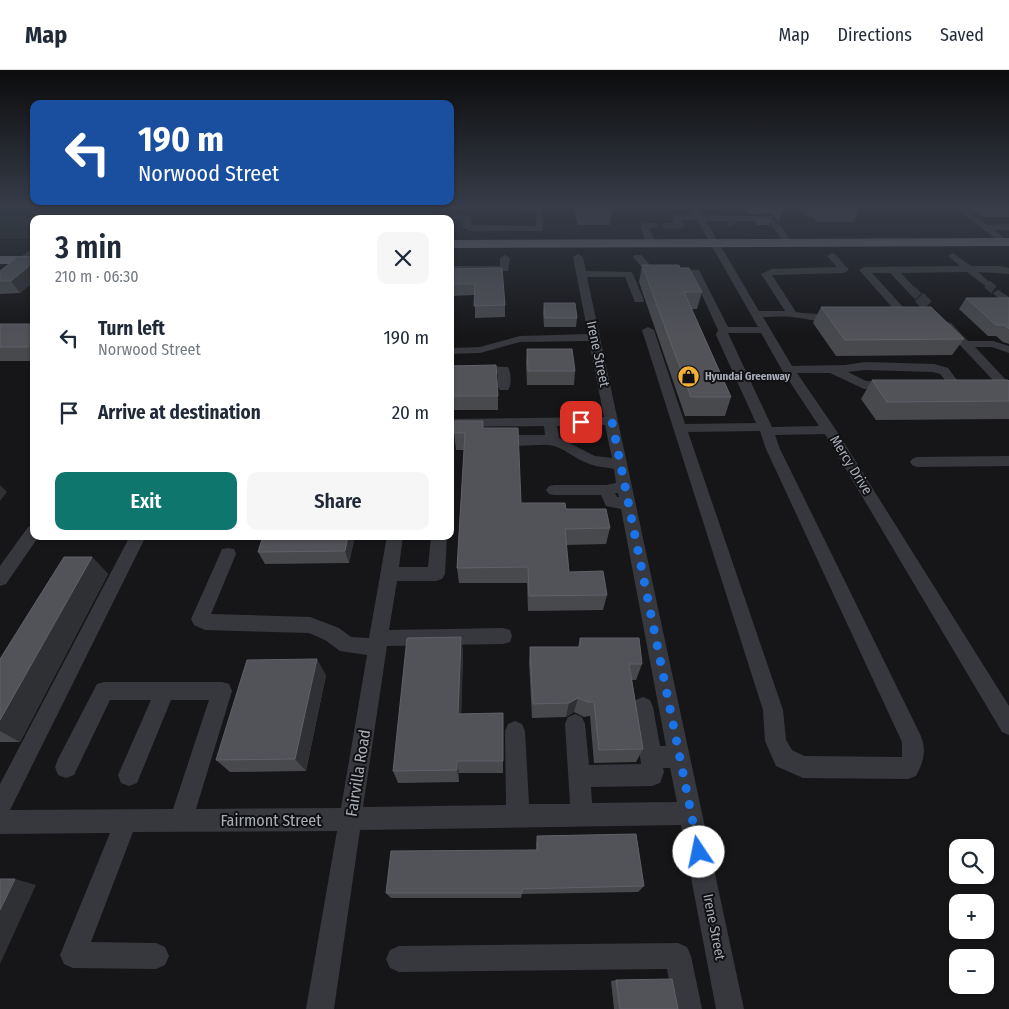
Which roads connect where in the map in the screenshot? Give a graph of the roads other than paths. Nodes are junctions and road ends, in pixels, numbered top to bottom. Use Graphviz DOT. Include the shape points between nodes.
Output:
graph roads {
  1 [pos="718,249"];
  2 [pos="992,249"];
  3 [pos="24,255"];
  4 [pos="832,256"];
  5 [pos="953,256"];
  6 [pos="638,257"];
  7 [pos="723,257"];
  8 [pos="454,258"];
  9 [pos="505,258"];
  10 [pos="0,260"];
  11 [pos="579,266"];
  12 [pos="454,269"];
  13 [pos="844,270"];
  14 [pos="864,270"];
  15 [pos="893,270"];
  16 [pos="969,270"];
  17 [pos="1009,271"];
  18 [pos="0,276"];
  19 [pos="987,284"];
  20 [pos="912,290"];
  21 [pos="998,293"];
  22 [pos="639,300"];
  23 [pos="1009,303"];
  24 [pos="756,314"];
  25 [pos="792,314"];
  26 [pos="850,318"];
  27 [pos="888,318"];
  28 [pos="908,318"];
  29 [pos="923,318"];
  30 [pos="939,318"];
  31 [pos="648,330"];
  32 [pos="724,330"];
  33 [pos="765,330"];
  34 [pos="594,336"];
  35 [pos="964,344"];
  36 [pos="1009,350"];
  37 [pos="454,351"];
  38 [pos="454,369"];
  39 [pos="832,369"];
  40 [pos="788,370"];
  41 [pos="504,387"];
  42 [pos="902,387"];
  43 [pos="918,387"];
  44 [pos="1009,390"];
  45 [pos="550,422"];
  46 [pos="612,422"];
  47 [pos="454,423"];
  48 [pos="500,423"];
  49 [pos="680,428"];
  50 [pos="766,429"];
  51 [pos="829,430"];
  52 [pos="553,440"];
  53 [pos="1009,461"];
  54 [pos="916,462"];
  55 [pos="621,465"];
  56 [pos="554,490"];
  57 [pos="627,495"];
  58 [pos="30,537"];
  59 [pos="136,540"];
  60 [pos="394,540"];
  61 [pos="439,540"];
  62 [pos="228,554"];
  63 [pos="389,574"];
  64 [pos="0,579"];
  65 [pos="503,636"];
  66 [pos="378,642"];
  67 [pos="165,691"];
  68 [pos="643,707"];
  69 [pos="575,724"];
  70 [pos="1009,725"];
  71 [pos="515,731"];
  72 [pos="651,757"];
  73 [pos="680,757"];
  74 [pos="66,767"];
  75 [pos="129,774"];
  76 [pos="579,776"];
  77 [pos="0,807"];
  78 [pos="691,813"];
  79 [pos="582,815"];
  80 [pos="518,816"];
  81 [pos="351,819"];
  82 [pos="126,821"];
  83 [pos="181,821"];
  84 [pos="0,822"];
  85 [pos="156,956"];
  86 [pos="399,959"];
  87 [pos="320,1009"];
  88 [pos="688,1009"];
  89 [pos="730,1009"];
  1 -- 7 [label="street, Mercy Drive"];
  2 -- 5 [label="highway"];
  3 -- 10 [label="highway"];
  3 -- 18 [label="street"];
  4 -- 5 [label="highway"];
  4 -- 7 [label="highway"];
  4 -- 13 [label="street"];
  5 -- 16 [label="street"];
  6 -- 7 [label="highway"];
  6 -- 11 [label="highway"];
  6 -- 32 [label="street" via="651,272 696,272"];
  7 -- 24 [label="street, Mercy Drive"];
  8 -- 9 [label="highway"];
  9 -- 11 [label="highway"];
  9 -- 12 [label="street" via="505,269"];
  11 -- 22 [label="street" via="629,274"];
  11 -- 34 [label="street, Irene Street"];
  13 -- 14 [label="street"];
  13 -- 25 [label="street" via="766,274"];
  14 -- 15 [label="lane"];
  14 -- 28 [label="lane"];
  15 -- 16 [label="lane"];
  15 -- 20 [label="street"];
  16 -- 17 [label="lane"];
  16 -- 19 [label="street"];
  21 -- 23 [label="street"];
  24 -- 25 [label="lane"];
  24 -- 33 [label="street, Mercy Drive"];
  25 -- 26 [label="lane" via="811,318"];
  27 -- 28 [label="lane"];
  28 -- 29 [label="street"];
  30 -- 35 [label="street"];
  31 -- 49 [label="street"];
  32 -- 33 [label="street"];
  32 -- 50 [label="street" via="722,335"];
  33 -- 40 [label="street, Mercy Drive"];
  34 -- 37 [label="street" via="520,339 480,350"];
  34 -- 46 [label="street, Irene Street"];
  35 -- 36 [label="lane" via="993,344"];
  35 -- 44 [label="street"];
  38 -- 41 [label="lane" via="504,370"];
  39 -- 40 [label="street"];
  39 -- 42 [label="street" via="864,385"];
  39 -- 43 [label="street" via="865,366 934,368 951,380 948,384 934,387"];
  40 -- 51 [label="street, Mercy Drive"];
  45 -- 46 [label="street"];
  45 -- 48 [label="street"];
  45 -- 52 [label="street"];
  46 -- 55 [label="street, Irene Street"];
  47 -- 48 [label="street"];
  48 -- 52 [label="street" via="504,439"];
  49 -- 50 [label="street"];
  49 -- 50 [label="street" via="773,710 776,741 784,758 803,768 908,768 914,758 912,741"];
  50 -- 51 [label="street"];
  51 -- 70 [label="street, Mercy Drive"];
  52 -- 55 [label="street" via="592,460"];
  53 -- 54 [label="street"];
  55 -- 57 [label="street, Irene Street"];
  56 -- 57 [label="street" via="606,490 611,502"];
  57 -- 73 [label="street, Irene Street"];
  58 -- 64 [label="street"];
  59 -- 77 [label="street"];
  60 -- 63 [label="street, Fairvilla Road"];
  61 -- 63 [label="street" via="436,574"];
  62 -- 66 [label="street" via="200,619 205,622 310,625 332,634 347,645"];
  63 -- 66 [label="street, Fairvilla Road"];
  65 -- 66 [label="street"];
  66 -- 81 [label="street, Fairvilla Road"];
  67 -- 74 [label="street" via="104,691"];
  67 -- 75 [label="street"];
  67 -- 83 [label="street" via="222,691"];
  68 -- 72 [label="street"];
  69 -- 76 [label="street"];
  71 -- 80 [label="street"];
  72 -- 73 [label="street"];
  72 -- 76 [label="street" via="652,775"];
  73 -- 78 [label="street, Irene Street"];
  76 -- 79 [label="street"];
  78 -- 79 [label="street, Fairmont Street"];
  78 -- 89 [label="street, Irene Street"];
  79 -- 80 [label="street, Fairmont Street"];
  80 -- 81 [label="street, Fairmont Street"];
  81 -- 83 [label="street, Fairmont Street"];
  81 -- 87 [label="street, Fairvilla Road"];
  82 -- 83 [label="street, Fairmont Street"];
  82 -- 84 [label="street, Fairmont Street"];
  82 -- 85 [label="street" via="73,955"];
  86 -- 88 [label="street" via="678,956"];
}
